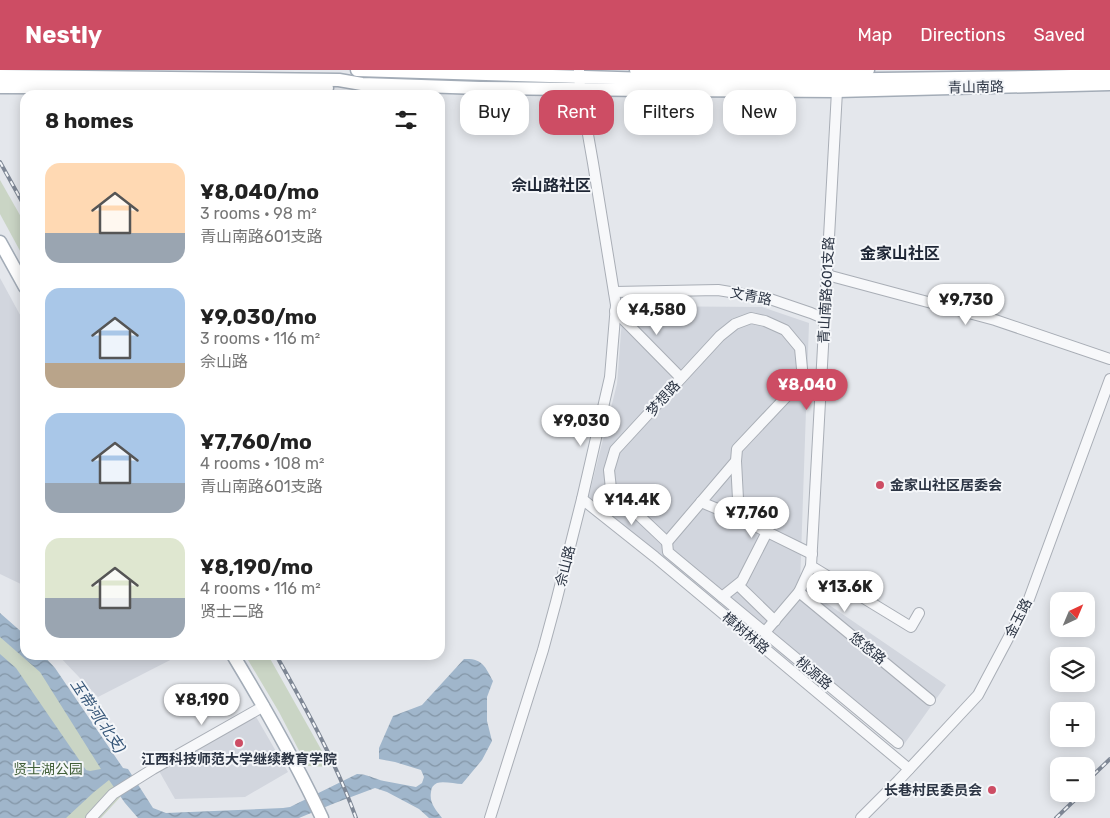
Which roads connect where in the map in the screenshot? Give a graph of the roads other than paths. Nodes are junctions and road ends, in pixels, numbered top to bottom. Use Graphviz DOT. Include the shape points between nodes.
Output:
graph roads {
  1 [pos="357,70"];
  2 [pos="565,70"];
  3 [pos="975,70"];
  4 [pos="986,70"];
  5 [pos="0,76"];
  6 [pos="1110,76"];
  7 [pos="642,78"];
  8 [pos="579,79"];
  9 [pos="339,80"];
  10 [pos="362,84"];
  11 [pos="1110,84"];
  12 [pos="0,87"];
  13 [pos="837,91"];
  14 [pos="0,242"];
  15 [pos="827,275"];
  16 [pos="20,278"];
  17 [pos="614,292"];
  18 [pos="615,311"];
  19 [pos="825,319"];
  20 [pos="1110,359"];
  21 [pos="681,378"];
  22 [pos="1110,379"];
  23 [pos="736,461"];
  24 [pos="582,499"];
  25 [pos="701,502"];
  26 [pos="739,518"];
  27 [pos="767,532"];
  28 [pos="668,542"];
  29 [pos="812,554"];
  30 [pos="655,557"];
  31 [pos="811,566"];
  32 [pos="738,585"];
  33 [pos="799,592"];
  34 [pos="722,597"];
  35 [pos="919,612"];
  36 [pos="775,621"];
  37 [pos="765,632"];
  38 [pos="236,660"];
  39 [pos="930,700"];
  40 [pos="264,706"];
  41 [pos="898,743"];
  42 [pos="909,769"];
  43 [pos="91,818"];
  44 [pos="322,818"];
  45 [pos="490,818"];
  46 [pos="861,818"];
  1 -- 8 [label="main road"];
  2 -- 8 [label="main road, 青山南路"];
  3 -- 4 [label="main road, 青山南路"];
  3 -- 7 [label="main road, 青山南路"];
  5 -- 9 [label="main road"];
  6 -- 7 [label="main road" via="927,84 733,85"];
  7 -- 8 [label="main road, 青山南路"];
  7 -- 8 [label="main road, 青山南路"];
  7 -- 13 [label="main road, 青山南路"];
  8 -- 9 [label="main road" via="362,76"];
  8 -- 10 [label="main road, 青山南路" via="480,88"];
  8 -- 17 [label="street, 佘山路"];
  9 -- 10 [label="main road, 青山南路"];
  10 -- 12 [label="main road, 青山南路" via="304,89"];
  11 -- 13 [label="main road, 青山南路"];
  13 -- 15 [label="street, 青山南路601支路"];
  14 -- 16 [label="main road"];
  15 -- 19 [label="street, 青山南路601支路"];
  15 -- 20 [label="street" via="995,320"];
  17 -- 18 [label="street, 佘山路"];
  17 -- 19 [label="street, 文青路" via="718,290 766,298"];
  18 -- 21 [label="street"];
  18 -- 24 [label="street, 佘山路" via="610,377"];
  19 -- 29 [label="street, 青山南路601支路"];
  21 -- 23 [label="street, 梦想路" via="720,336 735,324 751,318 785,330 800,348 803,379 737,449"];
  21 -- 28 [label="street, 梦想路" via="615,450 610,470 611,489"];
  22 -- 42 [label="street, 金玉路" via="1029,599 978,695"];
  23 -- 25 [label="street, 梦想路"];
  23 -- 26 [label="street"];
  24 -- 30 [label="street, 樟树林路"];
  24 -- 45 [label="street, 佘山路" via="543,650"];
  25 -- 26 [label="street"];
  25 -- 28 [label="street, 梦想路"];
  26 -- 27 [label="street"];
  27 -- 29 [label="street"];
  27 -- 32 [label="street"];
  28 -- 30 [label="street"];
  28 -- 34 [label="street, 桃源路" via="668,552"];
  29 -- 31 [label="street, 青山南路601支路"];
  30 -- 42 [label="street, 樟树林路"];
  31 -- 33 [label="street"];
  31 -- 35 [label="street" via="911,627"];
  32 -- 34 [label="street"];
  32 -- 36 [label="street"];
  33 -- 36 [label="street"];
  33 -- 39 [label="street, 悠悠路"];
  34 -- 37 [label="street, 桃源路"];
  36 -- 37 [label="street"];
  37 -- 41 [label="street, 桃源路"];
  38 -- 40 [label="main road"];
  40 -- 43 [label="street" via="113,794"];
  40 -- 44 [label="main road"];
  42 -- 46 [label="street, 金玉路"];
}
